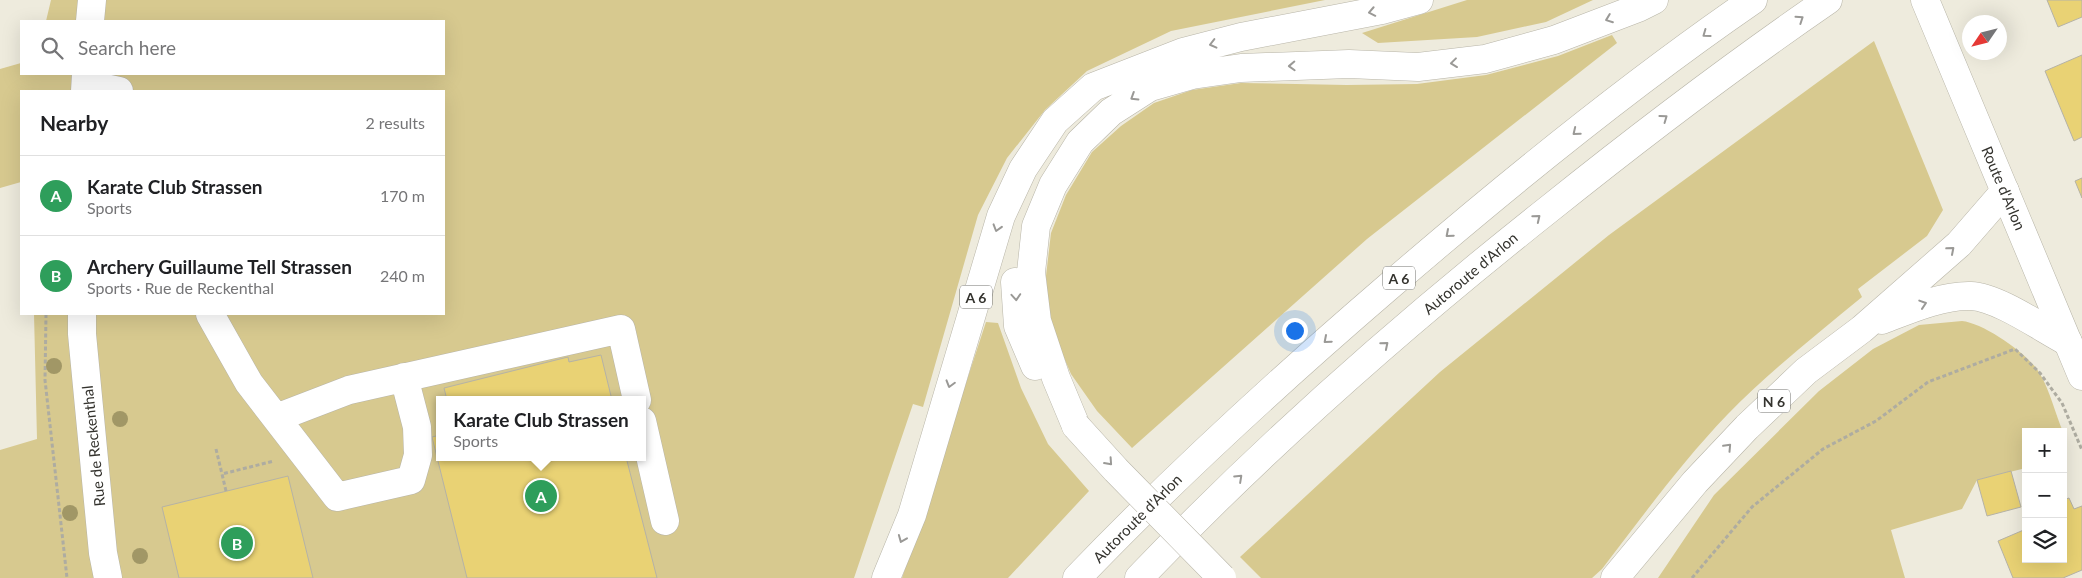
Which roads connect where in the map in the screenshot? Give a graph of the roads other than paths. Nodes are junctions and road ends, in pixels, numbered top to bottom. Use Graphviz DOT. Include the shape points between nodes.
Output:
graph roads {
  1 [pos="92,0"];
  2 [pos="1419,0"];
  3 [pos="1654,0"];
  4 [pos="1753,0"];
  5 [pos="1828,0"];
  6 [pos="1926,2"];
  7 [pos="90,20"];
  8 [pos="1140,68"];
  9 [pos="86,83"];
  10 [pos="115,90"];
  11 [pos="2005,191"];
  12 [pos="82,315"];
  13 [pos="211,315"];
  14 [pos="1862,328"];
  15 [pos="2068,342"];
  16 [pos="2082,376"];
  17 [pos="404,377"];
  18 [pos="636,396"];
  19 [pos="276,418"];
  20 [pos="1076,426"];
  21 [pos="646,439"];
  22 [pos="1695,482"];
  23 [pos="665,521"];
  24 [pos="108,578"];
  25 [pos="886,578"];
  26 [pos="1077,578"];
  27 [pos="1139,578"];
  28 [pos="1222,578"];
  29 [pos="1615,578"];
  30 [pos="1640,578"];
  1 -- 7 [label="main road"];
  2 -- 8 [label="main road, A 6, one-way" via="1241,37 1183,52"];
  3 -- 20 [label="main road, one-way" via="1554,40 1485,59 1418,68 1349,64 1241,68 1192,74 1150,88 1111,112 1080,142 1053,185 1036,226 1031,272 1037,321"];
  4 -- 26 [label="main road, Autoroute d'Arlon / A 6, one-way" via="1622,95 1463,222 1307,357 1134,518"];
  27 -- 5 [label="main road, Autoroute d'Arlon, one-way" via="1203,511 1346,379 1488,257 1648,130"];
  6 -- 11 [label="main road, Route d'Arlon"];
  8 -- 20 [label="main road, A 6, one-way" via="1098,99 1065,131 1035,177 1018,220 1014,270 1018,326 1044,385"];
  8 -- 25 [label="main road, A 6, one-way" via="1094,87 1055,121 1023,169 1001,216 912,515"];
  9 -- 10 [label="main road"];
  14 -- 11 [label="main road, N 6, one-way" via="1959,244"];
  11 -- 15 [label="main road, Route d'Arlon"];
  12 -- 24 [label="main road, Rue de Reckenthal" via="102,543"];
  13 -- 19 [label="main road" via="249,383"];
  14 -- 15 [label="main road, N 6, one-way" via="1927,302 1971,296 1999,304"];
  22 -- 14 [label="main road, N 6, one-way" via="1806,371"];
  15 -- 16 [label="main road, Route d'Arlon"];
  17 -- 18 [label="main road" via="621,328"];
  17 -- 19 [label="main road" via="349,390"];
  17 -- 19 [label="main road" via="417,427 418,455 411,480 337,497"];
  20 -- 28 [label="main road, A 6, one-way, bridge"];
  21 -- 23 [label="main road"];
  22 -- 29 [label="main road, N 6"];
  22 -- 30 [label="main road, N 6"];
}
